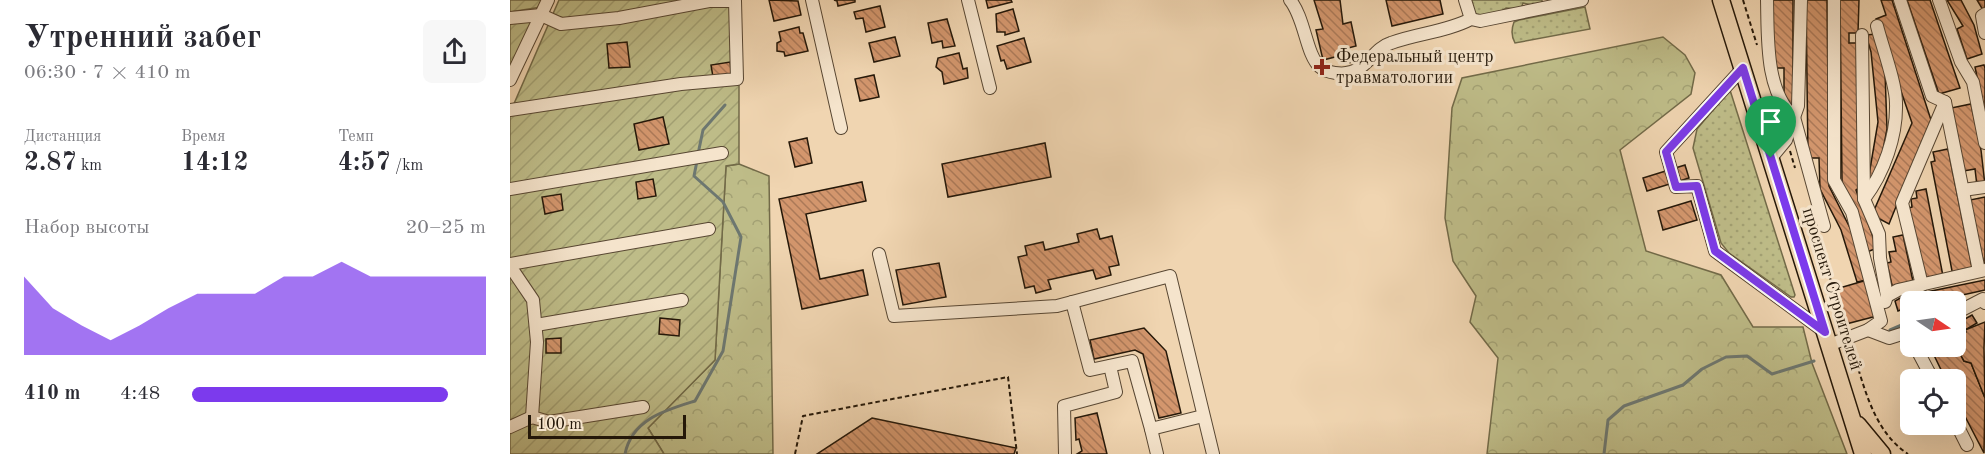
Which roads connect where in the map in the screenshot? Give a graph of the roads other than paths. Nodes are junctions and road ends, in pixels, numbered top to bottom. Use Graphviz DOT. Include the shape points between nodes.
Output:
graph roads {
  1 [pos="548,0"];
  2 [pos="812,0"];
  3 [pos="968,0"];
  4 [pos="1290,0"];
  5 [pos="1465,0"];
  6 [pos="1582,0"];
  7 [pos="1721,0"];
  8 [pos="1767,0"];
  9 [pos="1801,0"];
  10 [pos="1834,0"];
  11 [pos="1900,0"];
  12 [pos="1939,0"];
  13 [pos="1985,14"];
  14 [pos="541,15"];
  15 [pos="510,18"];
  16 [pos="1471,19"];
  17 [pos="1877,26"];
  18 [pos="1985,33"];
  19 [pos="1862,35"];
  20 [pos="1743,68"];
  21 [pos="510,80"];
  22 [pos="990,88"];
  23 [pos="1945,102"];
  24 [pos="510,110"];
  25 [pos="1794,117"];
  26 [pos="840,128"];
  27 [pos="1985,143"];
  28 [pos="722,153"];
  29 [pos="1771,158"];
  30 [pos="1985,187"];
  31 [pos="510,189"];
  32 [pos="1963,190"];
  33 [pos="1864,199"];
  34 [pos="1824,226"];
  35 [pos="709,229"];
  36 [pos="879,254"];
  37 [pos="510,265"];
  38 [pos="1982,270"];
  39 [pos="1922,285"];
  40 [pos="1887,296"];
  41 [pos="682,300"];
  42 [pos="1072,302"];
  43 [pos="1985,303"];
  44 [pos="1966,308"];
  45 [pos="1881,321"];
  46 [pos="536,325"];
  47 [pos="1868,330"];
  48 [pos="1900,336"];
  49 [pos="1827,338"];
  50 [pos="1110,366"];
  51 [pos="643,408"];
  52 [pos="1203,416"];
  53 [pos="532,417"];
  54 [pos="1852,417"];
  55 [pos="510,427"];
  56 [pos="1151,429"];
  57 [pos="1963,435"];
  58 [pos="1968,445"];
  59 [pos="1065,454"];
  60 [pos="1157,454"];
  61 [pos="1213,454"];
  62 [pos="1863,454"];
  63 [pos="1882,454"];
  1 -- 14 [label="street"];
  2 -- 26 [label="street"];
  3 -- 22 [label="street"];
  4 -- 16 [label="street" via="1299,11 1319,66 1330,72 1348,73 1361,68 1390,43 1455,27"];
  5 -- 16 [label="street"];
  6 -- 16 [label="street" via="1480,21"];
  7 -- 20 [label="main road, проспект Строителей"];
  8 -- 25 [label="street" via="1768,46 1774,77 1785,109"];
  9 -- 25 [label="street" via="1798,106"];
  10 -- 45 [label="street" via="1834,180 1852,212"];
  11 -- 23 [label="street" via="1932,96"];
  12 -- 27 [label="street" via="1961,62 1973,82"];
  13 -- 18 [label="street"];
  14 -- 15 [label="street"];
  14 -- 21 [label="street"];
  14 -- 24 [label="street" via="561,24 735,1 737,79"];
  17 -- 33 [label="street" via="1896,102 1891,139 1878,180"];
  19 -- 33 [label="street"];
  20 -- 29 [label="main road, проспект Строителей"];
  20 -- 49 [label="street" via="1666,152 1676,187 1697,186 1715,251"];
  23 -- 32 [label="street"];
  23 -- 39 [label="street" via="1902,203"];
  25 -- 29 [label="street" via="1786,140"];
  25 -- 34 [label="street"];
  28 -- 31 [label="street"];
  29 -- 49 [label="main road, проспект Строителей"];
  30 -- 32 [label="street"];
  32 -- 38 [label="street"];
  33 -- 40 [label="street" via="1879,234"];
  35 -- 37 [label="street"];
  36 -- 42 [label="street" via="894,316"];
  37 -- 46 [label="street" via="533,300"];
  38 -- 39 [label="street"];
  39 -- 40 [label="street"];
  40 -- 45 [label="street"];
  41 -- 46 [label="street"];
  42 -- 50 [label="street" via="1090,370"];
  42 -- 52 [label="street" via="1170,276"];
  43 -- 44 [label="street" via="1983,299"];
  45 -- 47 [label="street"];
  46 -- 53 [label="street"];
  47 -- 48 [label="street" via="1888,338"];
  47 -- 49 [label="street"];
  49 -- 54 [label="main road, проспект Строителей"];
  50 -- 56 [label="street" via="1132,362"];
  50 -- 59 [label="street" via="1116,392 1064,405"];
  51 -- 53 [label="street" via="549,422"];
  52 -- 56 [label="street"];
  52 -- 61 [label="street"];
  53 -- 55 [label="street"];
  54 -- 62 [label="main road, проспект Строителей"];
  54 -- 63 [label="main road, проспект Строителей"];
  56 -- 60 [label="street"];
  57 -- 58 [label="street"];
}
